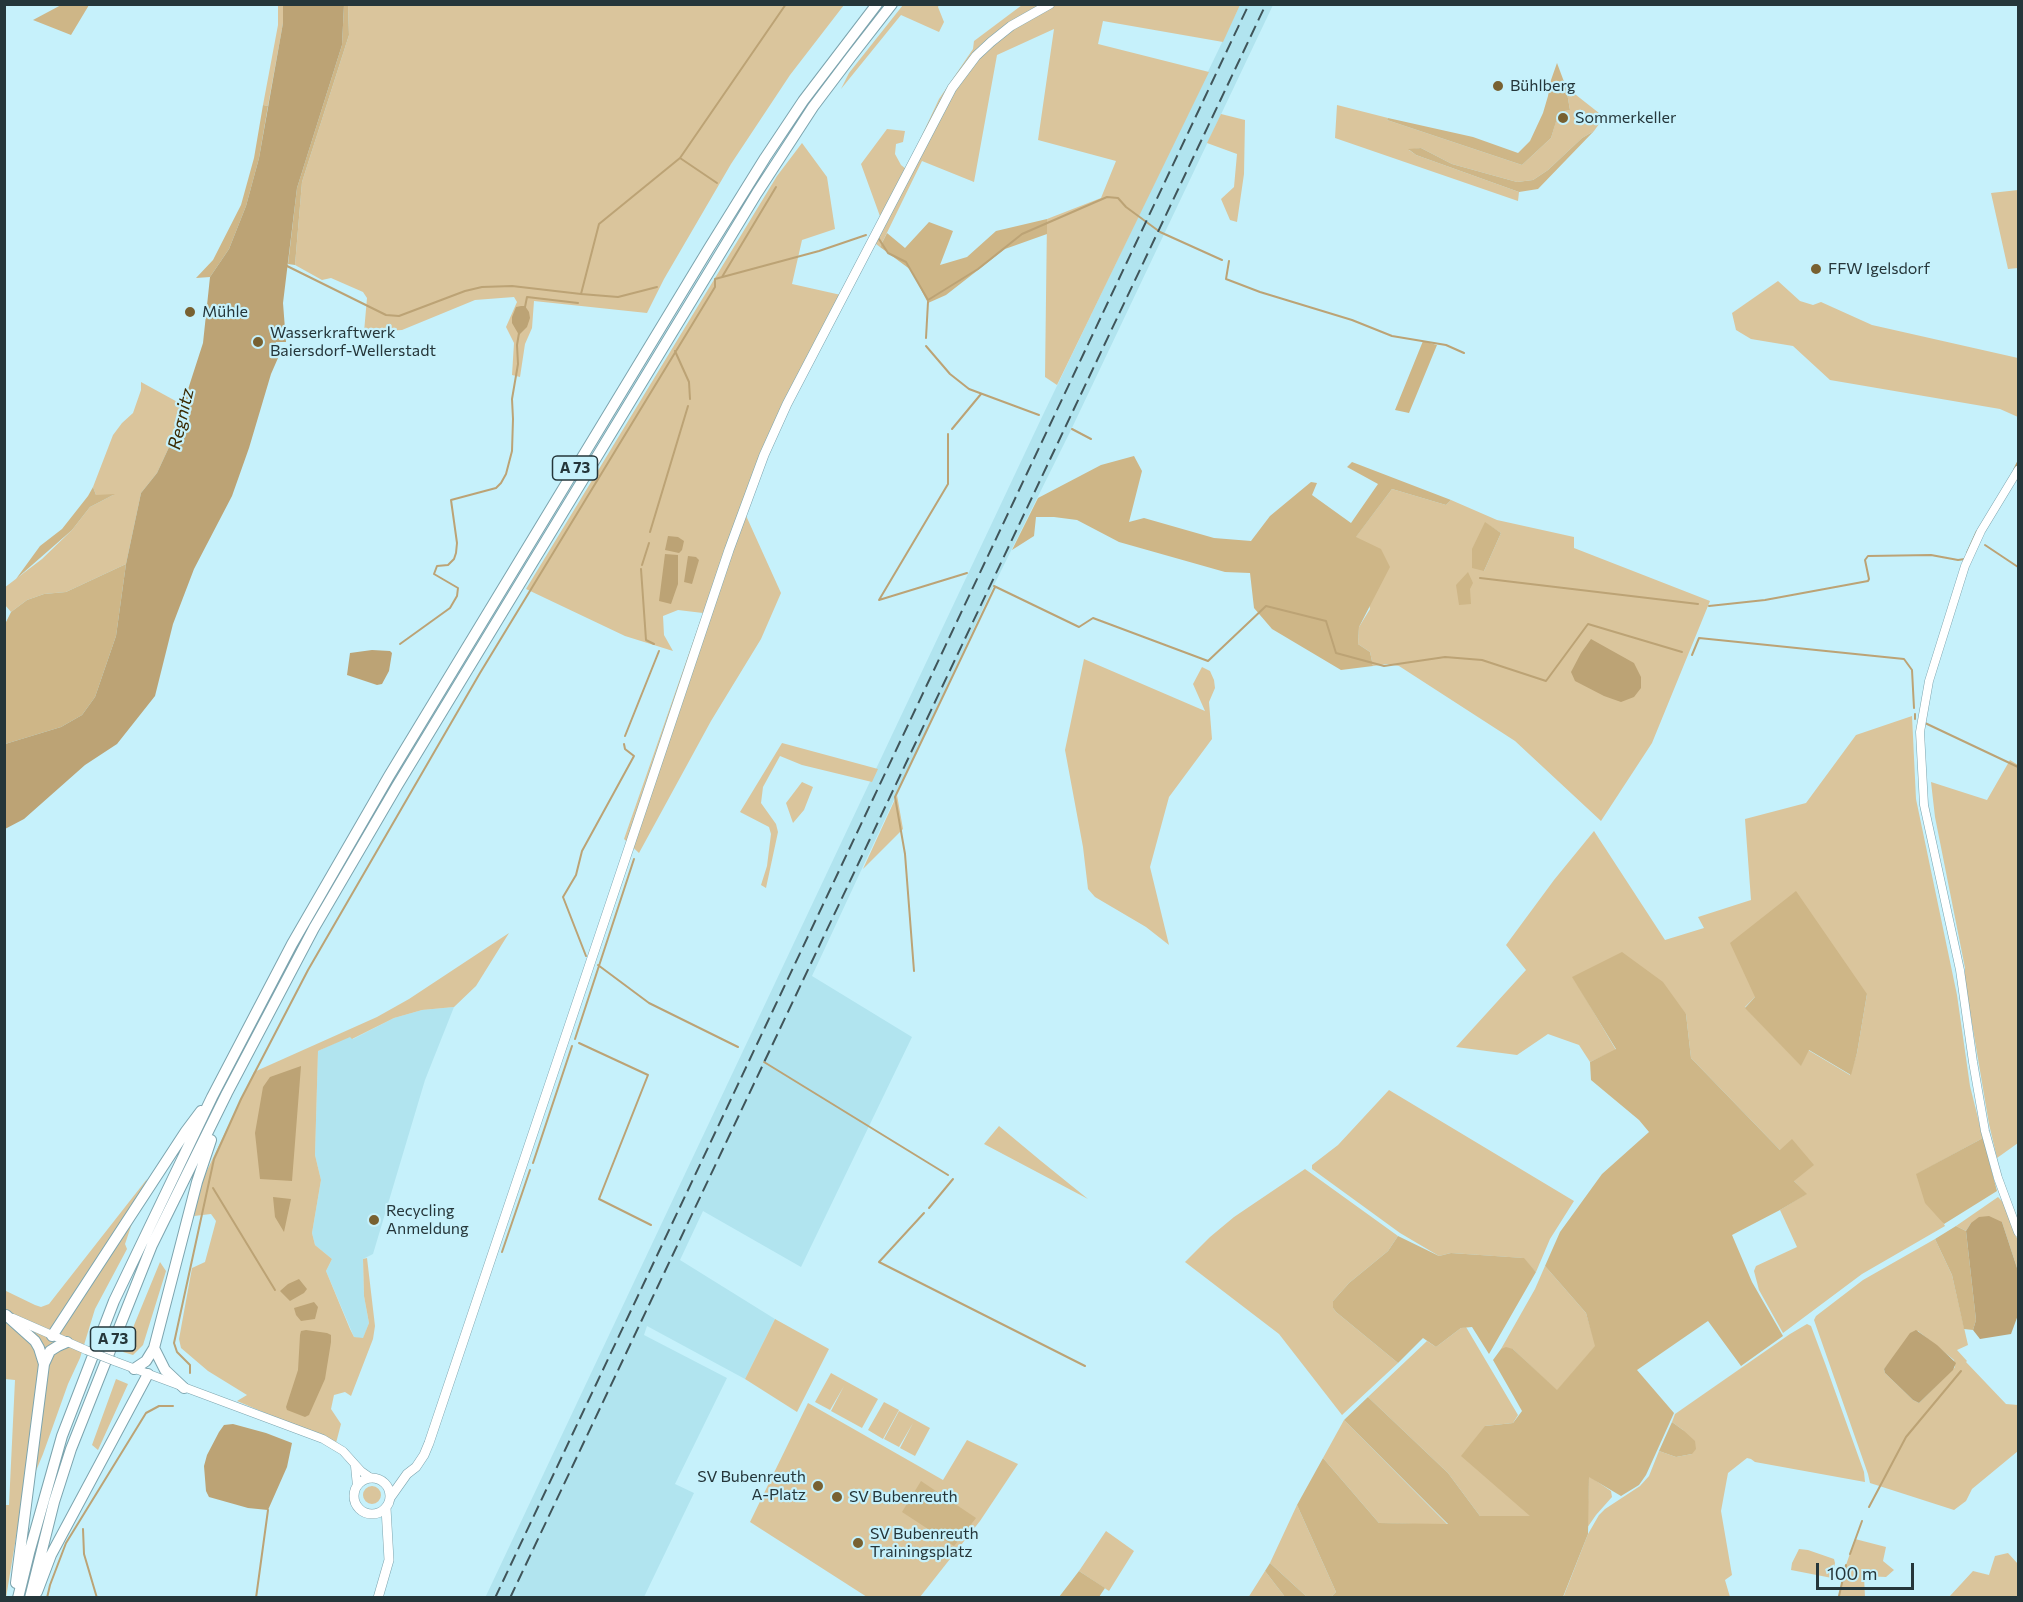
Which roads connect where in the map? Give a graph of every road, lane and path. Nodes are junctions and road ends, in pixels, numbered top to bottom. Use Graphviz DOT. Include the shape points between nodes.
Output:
graph roads {
  1 [pos="877,4"];
  2 [pos="892,4"];
  3 [pos="1045,6"];
  4 [pos="2019,470"];
  5 [pos="227,1093"];
  6 [pos="212,1097"];
  7 [pos="2019,1232"];
  8 [pos="5,1315"];
  9 [pos="52,1335"];
  10 [pos="67,1342"];
  11 [pos="154,1348"];
  12 [pos="44,1364"];
  13 [pos="134,1369"];
  14 [pos="147,1374"];
  15 [pos="184,1388"];
  16 [pos="354,1464"];
  17 [pos="407,1474"];
  18 [pos="371,1478"];
  19 [pos="383,1482"];
  20 [pos="357,1486"];
  21 [pos="390,1498"];
  22 [pos="386,1508"];
  23 [pos="371,1514"];
  24 [pos="388,1538"];
  25 [pos="16,1598"];
  26 [pos="32,1598"];
  27 [pos="378,1598"];
  1 -- 6 [label="highway, A 73" via="797,110 708,248 349,843"];
  2 -- 5 [label="highway, A 73" via="801,124 720,251 386,805"];
  3 -- 17 [label="main road" via="991,42 952,88 764,454 429,1443 416,1467"];
  4 -- 7 [label="street" via="1971,552 1929,681 1920,732 1922,792 1960,970 1985,1131"];
  5 -- 11 [label="highway" via="197,1182"];
  5 -- 26 [label="highway, A 73" via="152,1245 115,1335 54,1502"];
  6 -- 9 [label="highway"];
  6 -- 25 [label="highway, A 73" via="114,1301 62,1436"];
  8 -- 9 [label="street"];
  8 -- 12 [label="highway" via="35,1341"];
  9 -- 10 [label="street"];
  10 -- 12 [label="highway" via="50,1351"];
  10 -- 13 [label="street, bridge"];
  11 -- 13 [label="highway" via="146,1361"];
  11 -- 15 [label="highway" via="165,1370"];
  12 -- 25 [label="highway" via="18,1555"];
  13 -- 14 [label="street"];
  14 -- 15 [label="street"];
  14 -- 26 [label="highway"];
  15 -- 16 [label="street" via="323,1439 343,1451"];
  16 -- 18 [label="street"];
  16 -- 20 [label="street"];
  17 -- 19 [label="main road"];
  17 -- 21 [label="main road"];
  18 -- 19 [label="main road"];
  18 -- 20 [label="main road"];
  19 -- 21 [label="main road"];
  20 -- 23 [label="main road" via="354,1502 361,1511"];
  21 -- 22 [label="main road"];
  22 -- 23 [label="main road"];
  22 -- 24 [label="main road"];
  23 -- 24 [label="main road"];
  24 -- 27 [label="main road" via="389,1560"];
}
